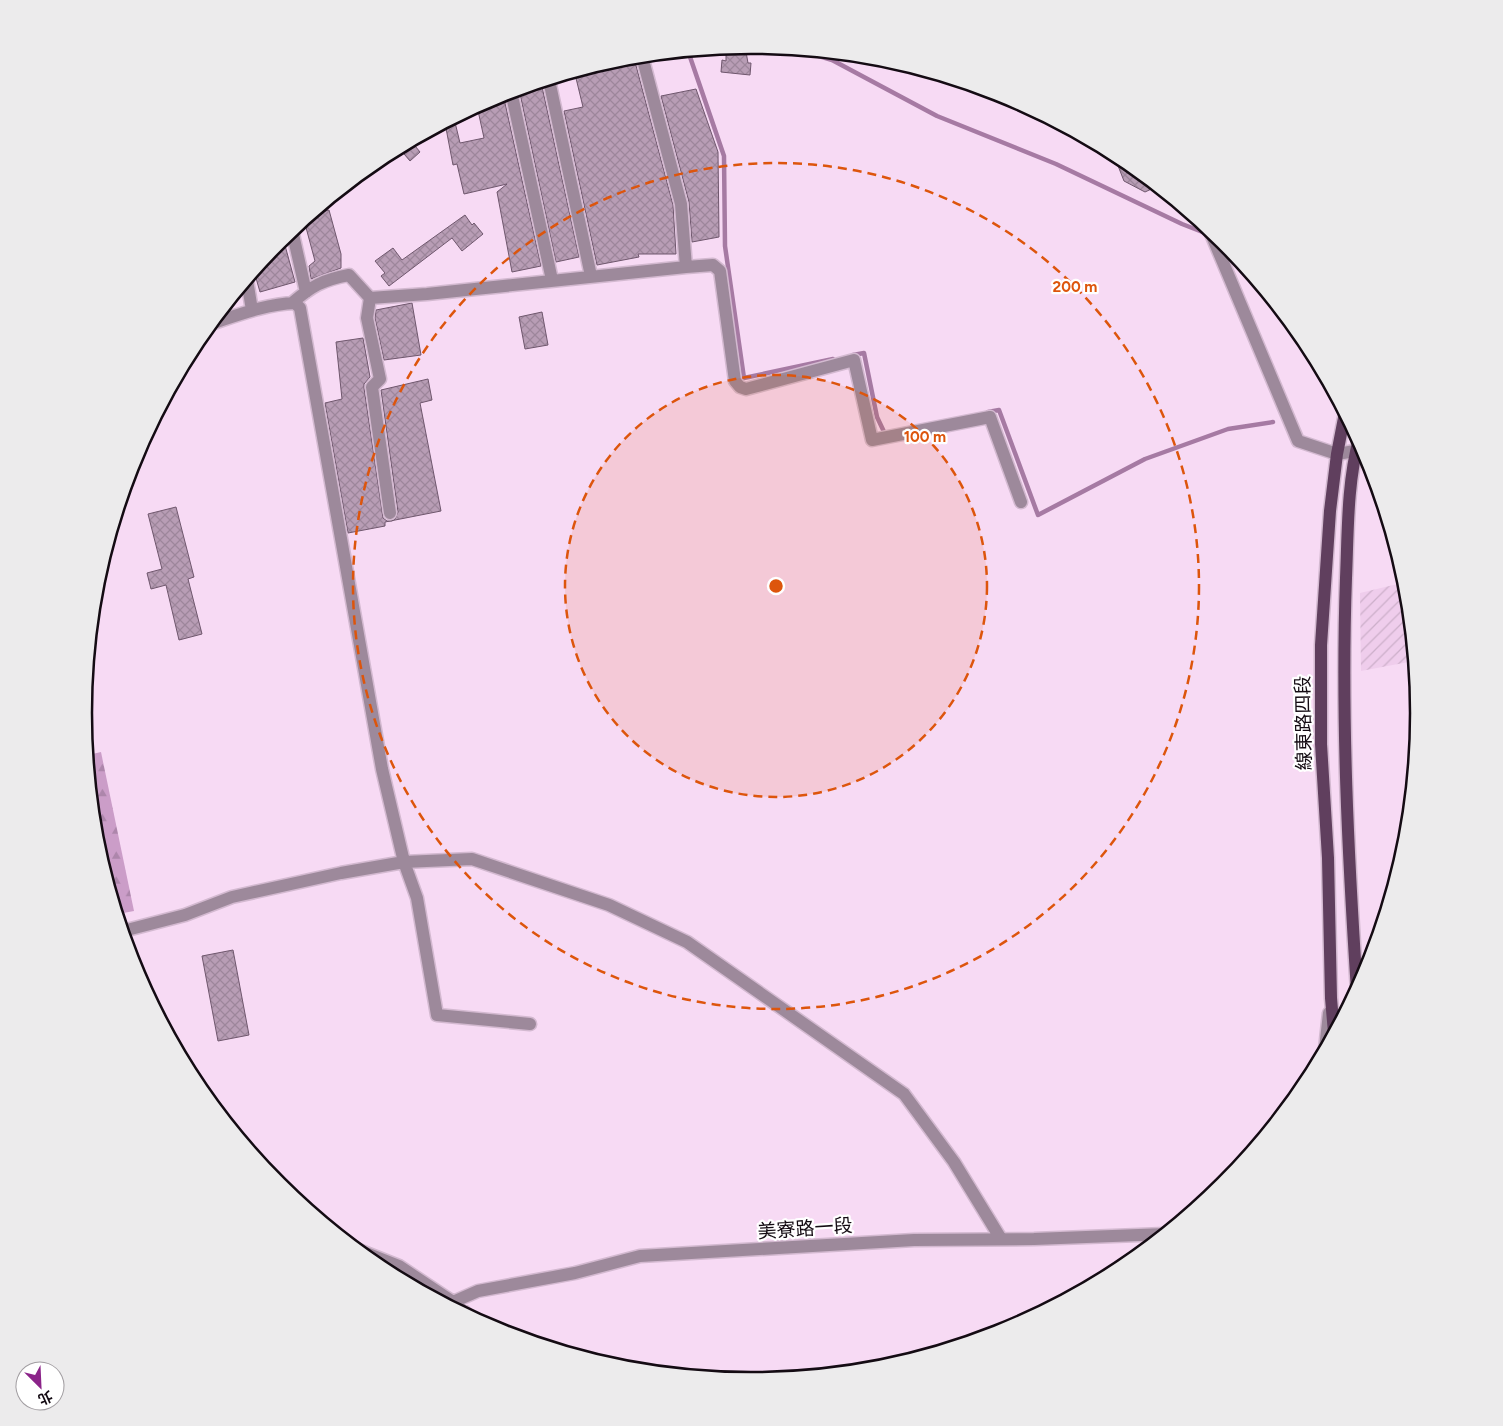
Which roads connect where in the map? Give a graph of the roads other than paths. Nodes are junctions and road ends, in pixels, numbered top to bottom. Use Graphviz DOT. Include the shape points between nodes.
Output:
graph roads {
  1 [pos="644,63"];
  2 [pos="550,86"];
  3 [pos="514,99"];
  4 [pos="294,239"];
  5 [pos="1216,245"];
  6 [pos="686,266"];
  7 [pos="591,276"];
  8 [pos="552,280"];
  9 [pos="248,287"];
  10 [pos="306,292"];
  11 [pos="370,298"];
  12 [pos="292,303"];
  13 [pos="252,310"];
  14 [pos="222,320"];
  15 [pos="1343,422"];
  16 [pos="1354,446"];
  17 [pos="1356,451"];
  18 [pos="1337,454"];
  19 [pos="1022,502"];
  20 [pos="390,512"];
  21 [pos="404,862"];
  22 [pos="129,930"];
  23 [pos="1356,976"];
  24 [pos="1331,998"];
  25 [pos="1333,1023"];
  26 [pos="530,1024"];
  27 [pos="1328,1033"];
  28 [pos="1155,1234"];
  29 [pos="1001,1239"];
  30 [pos="383,1260"];
  31 [pos="441,1294"];
  32 [pos="455,1301"];
  1 -- 6 [label="street" via="681,204"];
  2 -- 7 [label="street"];
  3 -- 8 [label="street"];
  4 -- 10 [label="street"];
  5 -- 18 [label="street" via="1298,441"];
  6 -- 7 [label="street"];
  6 -- 19 [label="street" via="713,266 720,272 735,381 740,387 746,389 854,360 872,440 990,417"];
  7 -- 8 [label="street"];
  8 -- 11 [label="street"];
  9 -- 13 [label="street"];
  10 -- 11 [label="street" via="328,279 348,275"];
  10 -- 12 [label="street"];
  11 -- 20 [label="street" via="367,318 380,379 372,387"];
  12 -- 13 [label="street"];
  12 -- 21 [label="street" via="300,308 382,769"];
  13 -- 14 [label="street"];
  15 -- 18 [label="main road, 線東路四段"];
  16 -- 18 [label="street"];
  17 -- 23 [label="main road" via="1349,516 1345,614 1350,881"];
  18 -- 24 [label="main road, 線東路四段" via="1321,654 1321,744 1328,858"];
  21 -- 22 [label="street" via="232,897 185,915"];
  21 -- 26 [label="street" via="417,898 437,1015"];
  21 -- 29 [label="street" via="472,859 609,904 687,942 904,1094 954,1162"];
  24 -- 25 [label="main road, 線東路四段"];
  24 -- 27 [label="street"];
  28 -- 29 [label="street, 美寮路一段"];
  29 -- 32 [label="street, 美寮路一段" via="914,1240 640,1256 575,1273 478,1291"];
  30 -- 31 [label="street" via="399,1266"];
}
